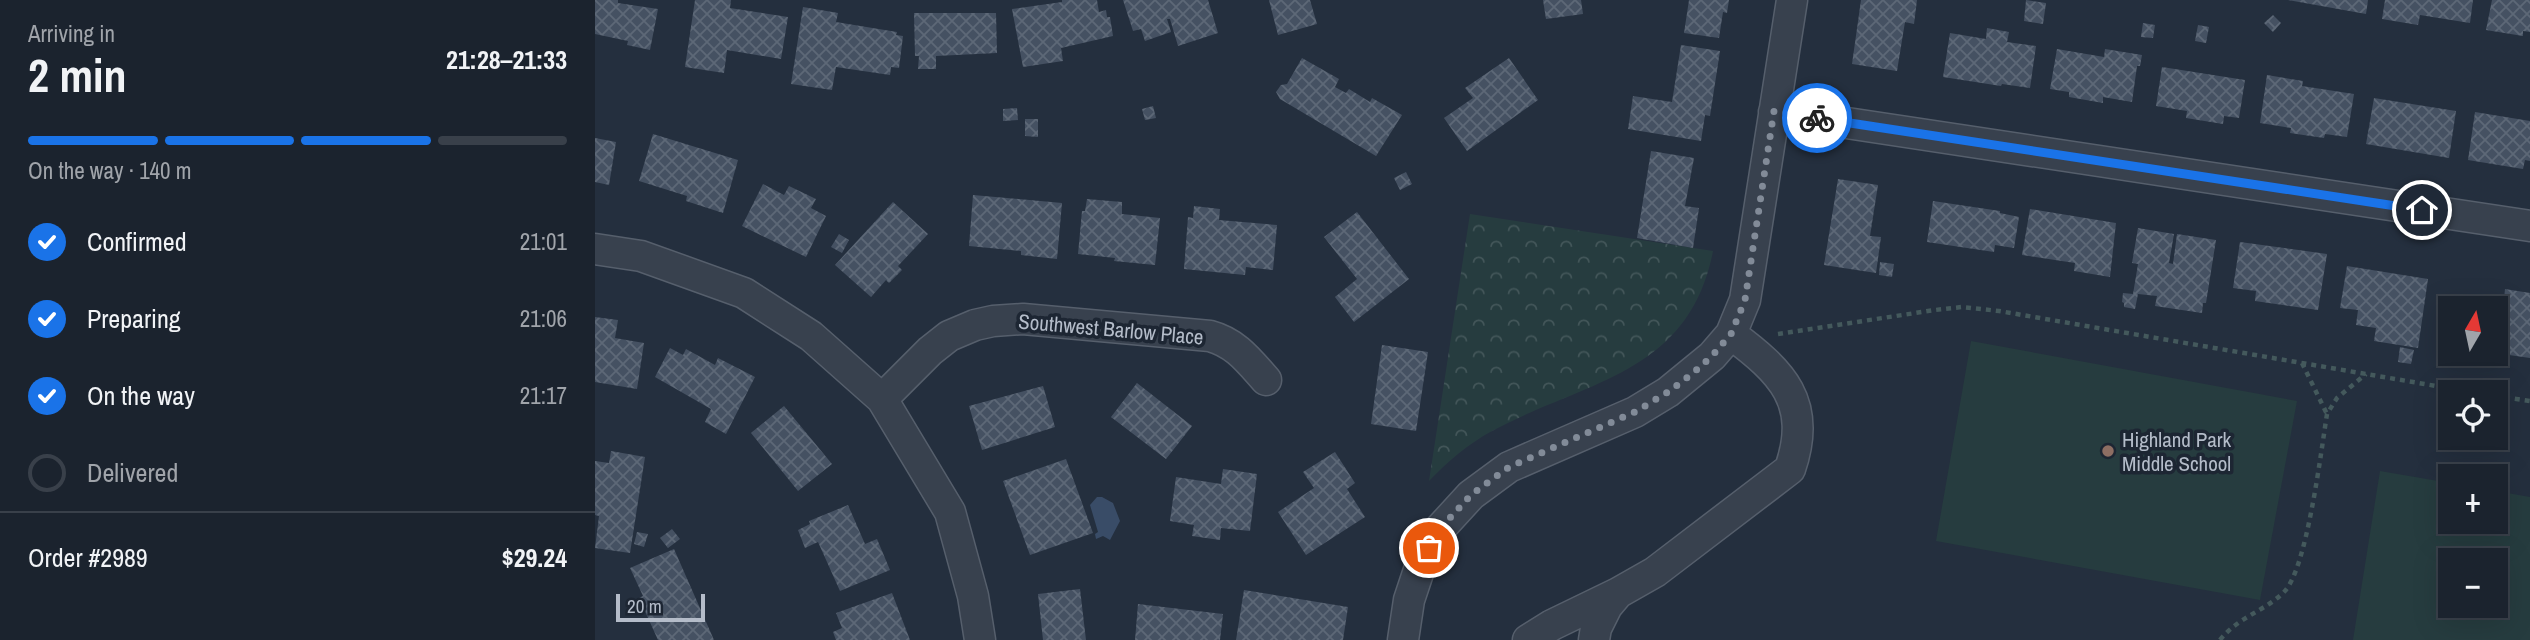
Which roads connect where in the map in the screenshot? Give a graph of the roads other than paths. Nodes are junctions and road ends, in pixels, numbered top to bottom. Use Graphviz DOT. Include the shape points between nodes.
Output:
graph roads {
  1 [pos="1791,0"];
  2 [pos="1774,111"];
  3 [pos="2530,226"];
  4 [pos="595,249"];
  5 [pos="1741,341"];
  6 [pos="1266,380"];
  7 [pos="882,398"];
  8 [pos="1618,593"];
  9 [pos="980,640"];
  10 [pos="1402,640"];
  11 [pos="1528,640"];
  12 [pos="1594,640"];
  1 -- 2 [label="street"];
  2 -- 3 [label="street"];
  2 -- 5 [label="street"];
  4 -- 7 [label="street" via="641,256 744,293 811,336"];
  5 -- 8 [label="street" via="1781,378 1793,398 1798,446 1790,469 1655,572"];
  5 -- 10 [label="street" via="1712,356 1635,412 1509,467 1471,495 1437,532 1421,564"];
  6 -- 7 [label="street, Southwest Barlow Place" via="1237,348 1210,336 1023,319 975,324 949,336"];
  7 -- 9 [label="street" via="950,512"];
  8 -- 11 [label="street"];
  8 -- 12 [label="street" via="1607,606"];
}
